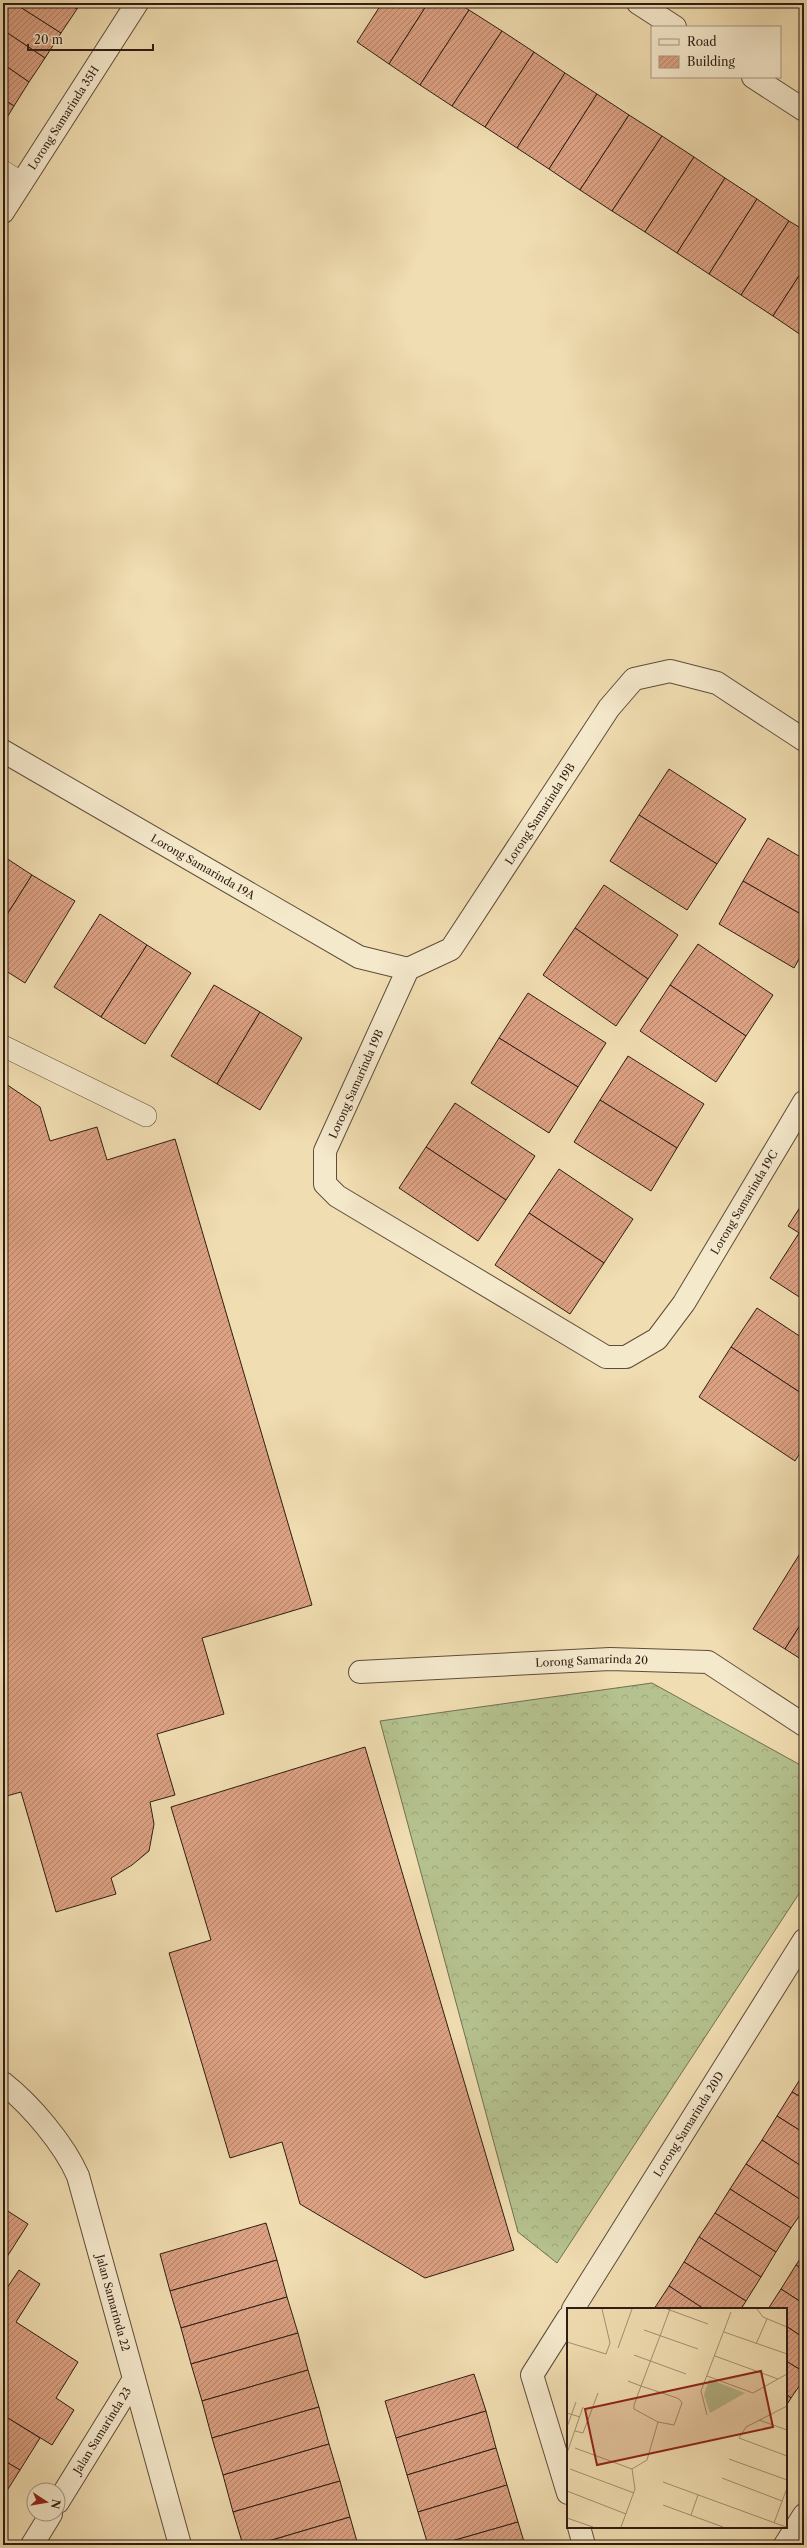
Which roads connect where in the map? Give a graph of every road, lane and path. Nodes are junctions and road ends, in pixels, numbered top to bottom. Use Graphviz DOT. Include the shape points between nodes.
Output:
graph roads {
  1 [pos="137,3"];
  2 [pos="638,3"];
  3 [pos="673,26"];
  4 [pos="755,78"];
  5 [pos="804,110"];
  6 [pos="3,171"];
  7 [pos="22,183"];
  8 [pos="3,212"];
  9 [pos="804,740"];
  10 [pos="3,751"];
  11 [pos="408,968"];
  12 [pos="3,1046"];
  13 [pos="804,1102"];
  14 [pos="146,1116"];
  15 [pos="684,1303"];
  16 [pos="360,1672"];
  17 [pos="804,1725"];
  18 [pos="804,1940"];
  19 [pos="3,2083"];
  20 [pos="575,2308"];
  21 [pos="567,2320"];
  22 [pos="134,2378"];
  23 [pos="66,2489"];
  24 [pos="567,2490"];
  25 [pos="804,2515"];
  26 [pos="46,2522"];
  27 [pos="579,2528"];
  28 [pos="32,2545"];
  29 [pos="180,2545"];
  30 [pos="584,2545"];
  31 [pos="785,2545"];
  1 -- 7 [label="street, Lorong Samarinda 35H"];
  2 -- 3 [label="street"];
  4 -- 5 [label="street"];
  6 -- 7 [label="lane"];
  7 -- 8 [label="street, Lorong Samarinda 35H"];
  9 -- 11 [label="street, Lorong Samarinda 19B" via="717,683 670,671 634,679 609,708 451,950"];
  10 -- 11 [label="street, Lorong Samarinda 19A" via="359,957"];
  11 -- 15 [label="street, Lorong Samarinda 19B" via="326,1151 325,1184 337,1196 606,1357 626,1357 657,1339"];
  12 -- 14 [label="lane"];
  13 -- 15 [label="street, Lorong Samarinda 19C"];
  16 -- 17 [label="street, Lorong Samarinda 20" via="610,1659 708,1662"];
  18 -- 20 [label="street, Lorong Samarinda 20D"];
  19 -- 22 [label="street, Jalan Samarinda 22" via="57,2139 78,2176"];
  21 -- 24 [label="street" via="532,2375"];
  22 -- 23 [label="street, Jalan Samarinda 23"];
  22 -- 29 [label="street, Jalan Samarinda 22"];
  25 -- 31 [label="street"];
  26 -- 28 [label="street"];
  27 -- 30 [label="street"];
}
